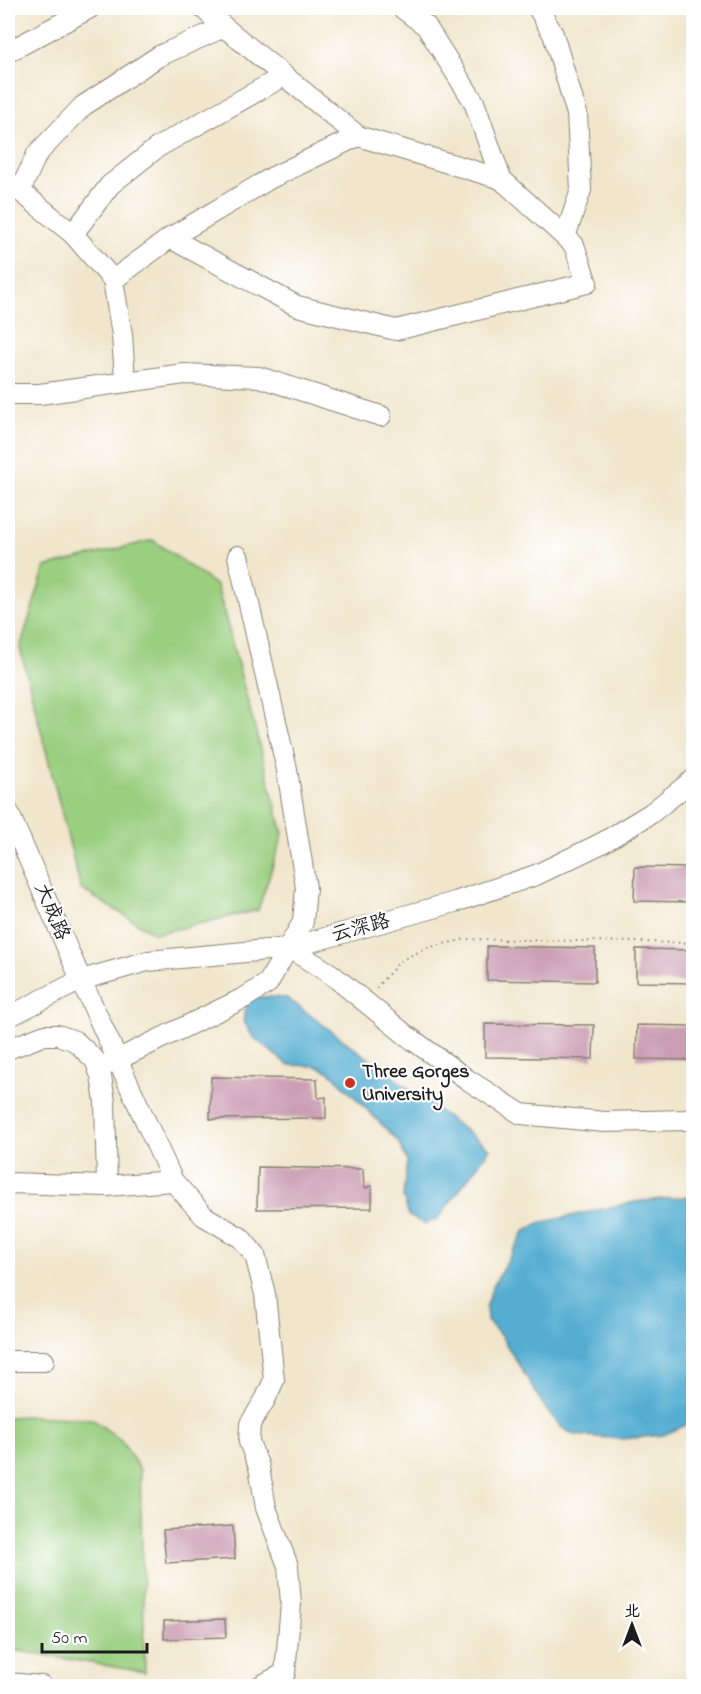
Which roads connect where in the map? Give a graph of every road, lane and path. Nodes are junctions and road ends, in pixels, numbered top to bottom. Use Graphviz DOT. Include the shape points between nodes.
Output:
graph roads {
  1 [pos="90,8"];
  2 [pos="203,8"];
  3 [pos="402,8"];
  4 [pos="538,8"];
  5 [pos="224,27"];
  6 [pos="8,52"];
  7 [pos="284,76"];
  8 [pos="358,136"];
  9 [pos="501,179"];
  10 [pos="14,189"];
  11 [pos="74,234"];
  12 [pos="565,237"];
  13 [pos="170,238"];
  14 [pos="113,280"];
  15 [pos="125,380"];
  16 [pos="8,393"];
  17 [pos="381,416"];
  18 [pos="238,556"];
  19 [pos="693,779"];
  20 [pos="8,811"];
  21 [pos="693,942"];
  22 [pos="289,948"];
  23 [pos="81,980"];
  24 [pos="365,1001"];
  25 [pos="8,1017"];
  26 [pos="8,1049"];
  27 [pos="117,1059"];
  28 [pos="98,1069"];
  29 [pos="693,1118"];
  30 [pos="173,1182"];
  31 [pos="8,1183"];
  32 [pos="107,1186"];
  33 [pos="8,1361"];
  34 [pos="44,1361"];
  35 [pos="8,1683"];
  36 [pos="42,1686"];
  37 [pos="260,1686"];
  1 -- 6 [label="street"];
  2 -- 5 [label="street"];
  3 -- 9 [label="street" via="426,26 474,102"];
  4 -- 12 [label="street" via="553,34 577,114 581,190"];
  5 -- 7 [label="street"];
  5 -- 10 [label="street" via="159,56 82,106 38,154"];
  7 -- 8 [label="street"];
  7 -- 11 [label="street" via="158,147 110,185"];
  8 -- 9 [label="street"];
  8 -- 13 [label="street" via="271,178"];
  9 -- 12 [label="street"];
  10 -- 11 [label="street"];
  11 -- 14 [label="street"];
  12 -- 13 [label="street" via="574,245 587,283 396,330 297,306"];
  13 -- 14 [label="street"];
  14 -- 15 [label="street"];
  15 -- 16 [label="street" via="40,393"];
  15 -- 17 [label="street" via="184,374 259,377"];
  18 -- 22 [label="street" via="287,770 306,888 303,922"];
  19 -- 22 [label="street, 云深路" via="640,820 536,875"];
  20 -- 23 [label="street, 大成路"];
  21 -- 24 [label="path" via="466,939 426,948 400,961"];
  22 -- 23 [label="street, 云深路" via="148,961"];
  22 -- 24 [label="street"];
  22 -- 27 [label="street" via="268,983 249,996"];
  23 -- 25 [label="street, 云深路"];
  23 -- 27 [label="street, 大成路"];
  24 -- 29 [label="street" via="468,1080 521,1114 605,1122"];
  26 -- 28 [label="street" via="45,1035 58,1035 75,1041 95,1060"];
  27 -- 28 [label="street"];
  27 -- 30 [label="street, 大成路"];
  28 -- 32 [label="street" via="105,1102"];
  30 -- 32 [label="street"];
  30 -- 37 [label="street, 大成路" via="204,1216 241,1238 255,1254 265,1294 274,1380 250,1424 249,1442 259,1467 266,1508 288,1566 291,1604 285,1673"];
  31 -- 32 [label="street"];
  33 -- 34 [label="street"];
  35 -- 36 [label="street"];
}
